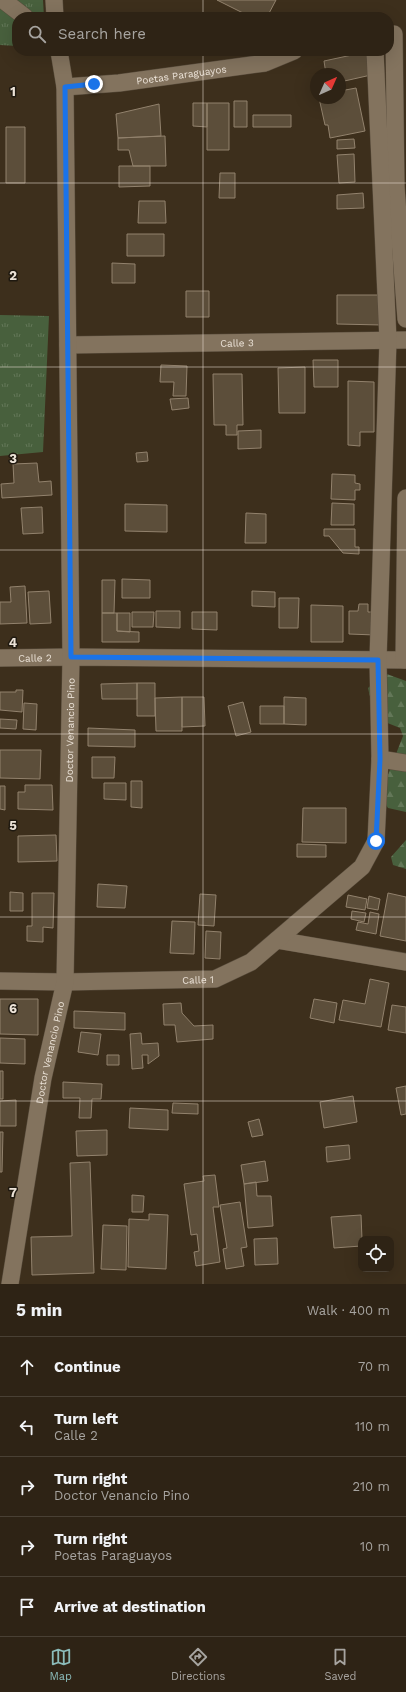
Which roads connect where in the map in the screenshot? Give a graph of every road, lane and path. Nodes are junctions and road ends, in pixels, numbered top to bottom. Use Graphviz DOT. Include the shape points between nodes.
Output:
graph roads {
  1 [pos="3,0"];
  2 [pos="54,0"];
  3 [pos="19,12"];
  4 [pos="55,12"];
  5 [pos="396,34"];
  6 [pos="60,56"];
  7 [pos="282,56"];
  8 [pos="375,56"];
  9 [pos="65,87"];
  10 [pos="406,319"];
  11 [pos="388,340"];
  12 [pos="406,340"];
  13 [pos="68,345"];
  14 [pos="406,498"];
  15 [pos="71,657"];
  16 [pos="0,658"];
  17 [pos="378,660"];
  18 [pos="405,660"];
  19 [pos="380,759"];
  20 [pos="406,763"];
  21 [pos="278,940"];
  22 [pos="406,962"];
  23 [pos="0,981"];
  24 [pos="65,982"];
  25 [pos="10,1284"];
  1 -- 3 [label="street"];
  2 -- 4 [label="street"];
  5 -- 10 [label="street" via="396,186"];
  6 -- 9 [label="street, Doctor Venancio Pino"];
  7 -- 9 [label="street, Poetas Paraguayos" via="265,63 119,83"];
  8 -- 11 [label="street, Calle 1"];
  9 -- 13 [label="street, Doctor Venancio Pino"];
  11 -- 12 [label="street, Calle 3"];
  11 -- 13 [label="street, Calle 3"];
  11 -- 17 [label="street, Calle 1"];
  13 -- 15 [label="street, Doctor Venancio Pino"];
  14 -- 18 [label="street"];
  15 -- 16 [label="street, Calle 2"];
  15 -- 17 [label="street, Calle 2"];
  15 -- 24 [label="street, Doctor Venancio Pino"];
  17 -- 18 [label="street, Calle 2"];
  17 -- 19 [label="street, Calle 1"];
  19 -- 20 [label="street"];
  19 -- 21 [label="street, Calle 1" via="376,841 362,867"];
  21 -- 22 [label="street"];
  21 -- 24 [label="street, Calle 1" via="251,962 215,979"];
  23 -- 24 [label="street, Calle 1"];
  24 -- 25 [label="street, Doctor Venancio Pino" via="42,1078"];
}
